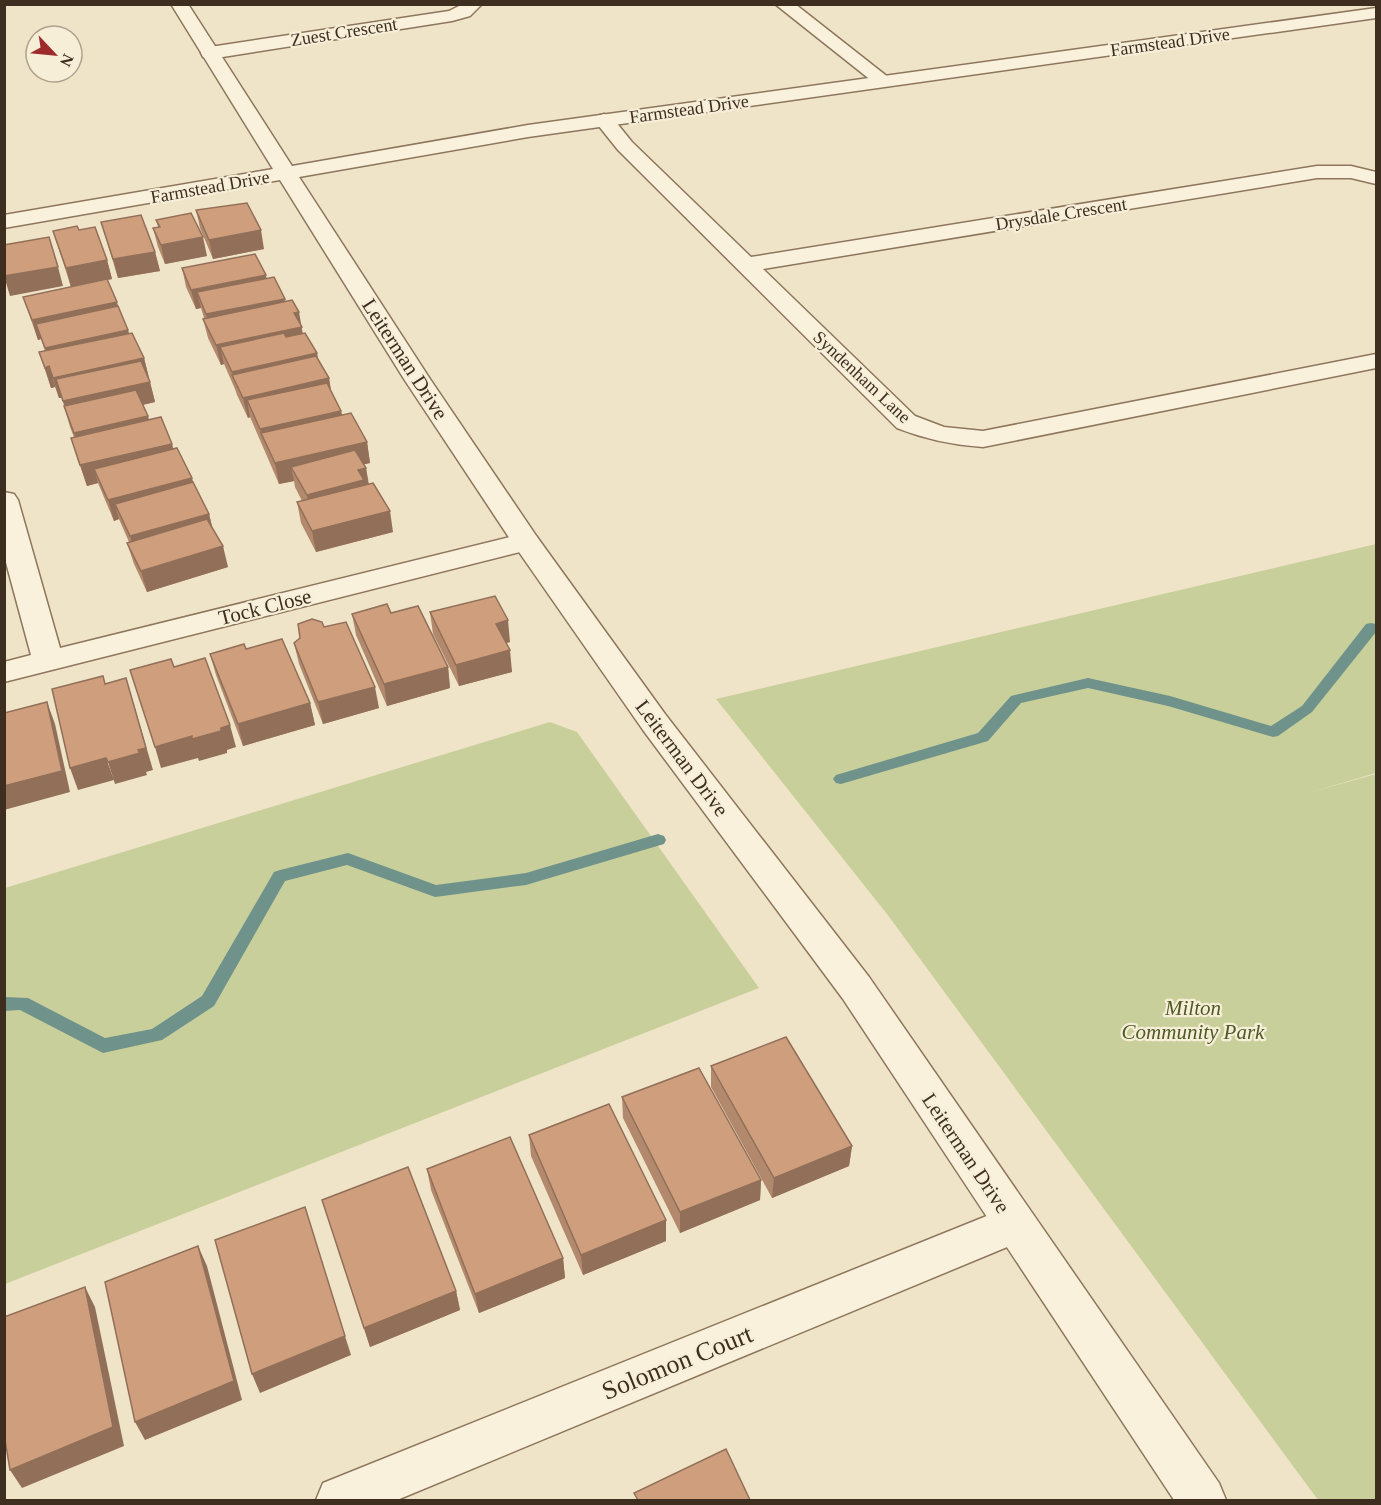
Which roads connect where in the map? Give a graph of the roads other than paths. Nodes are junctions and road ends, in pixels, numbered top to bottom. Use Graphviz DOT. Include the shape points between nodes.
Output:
graph roads {
  1 [pos="179,4"];
  2 [pos="474,4"];
  3 [pos="783,4"];
  4 [pos="1377,13"];
  5 [pos="210,53"];
  6 [pos="884,81"];
  7 [pos="604,120"];
  8 [pos="286,174"];
  9 [pos="1377,178"];
  10 [pos="4,222"];
  11 [pos="746,265"];
  12 [pos="1377,361"];
  13 [pos="4,500"];
  14 [pos="526,542"];
  15 [pos="48,661"];
  16 [pos="4,672"];
  17 [pos="1014,1224"];
  18 [pos="340,1500"];
  19 [pos="1202,1500"];
  1 -- 5 [label="street, Leiterman Drive"];
  2 -- 5 [label="street, Zuest Crescent" via="452,16"];
  3 -- 6 [label="street"];
  4 -- 6 [label="street, Farmstead Drive"];
  5 -- 8 [label="street, Leiterman Drive"];
  6 -- 7 [label="street, Farmstead Drive"];
  7 -- 8 [label="street, Farmstead Drive"];
  7 -- 11 [label="street, Syndenham Lane" via="625,146"];
  8 -- 10 [label="street, Farmstead Drive"];
  8 -- 14 [label="street, Leiterman Drive"];
  9 -- 11 [label="street, Drysdale Crescent" via="1350,172 1317,172"];
  11 -- 12 [label="street, Syndenham Lane" via="906,422 953,438 983,439"];
  13 -- 15 [label="street"];
  14 -- 15 [label="street, Tock Close"];
  14 -- 17 [label="street, Leiterman Drive" via="654,722 856,988"];
  15 -- 16 [label="street, Tock Close"];
  17 -- 18 [label="street, Solomon Court"];
  17 -- 19 [label="street, Leiterman Drive"];
}
